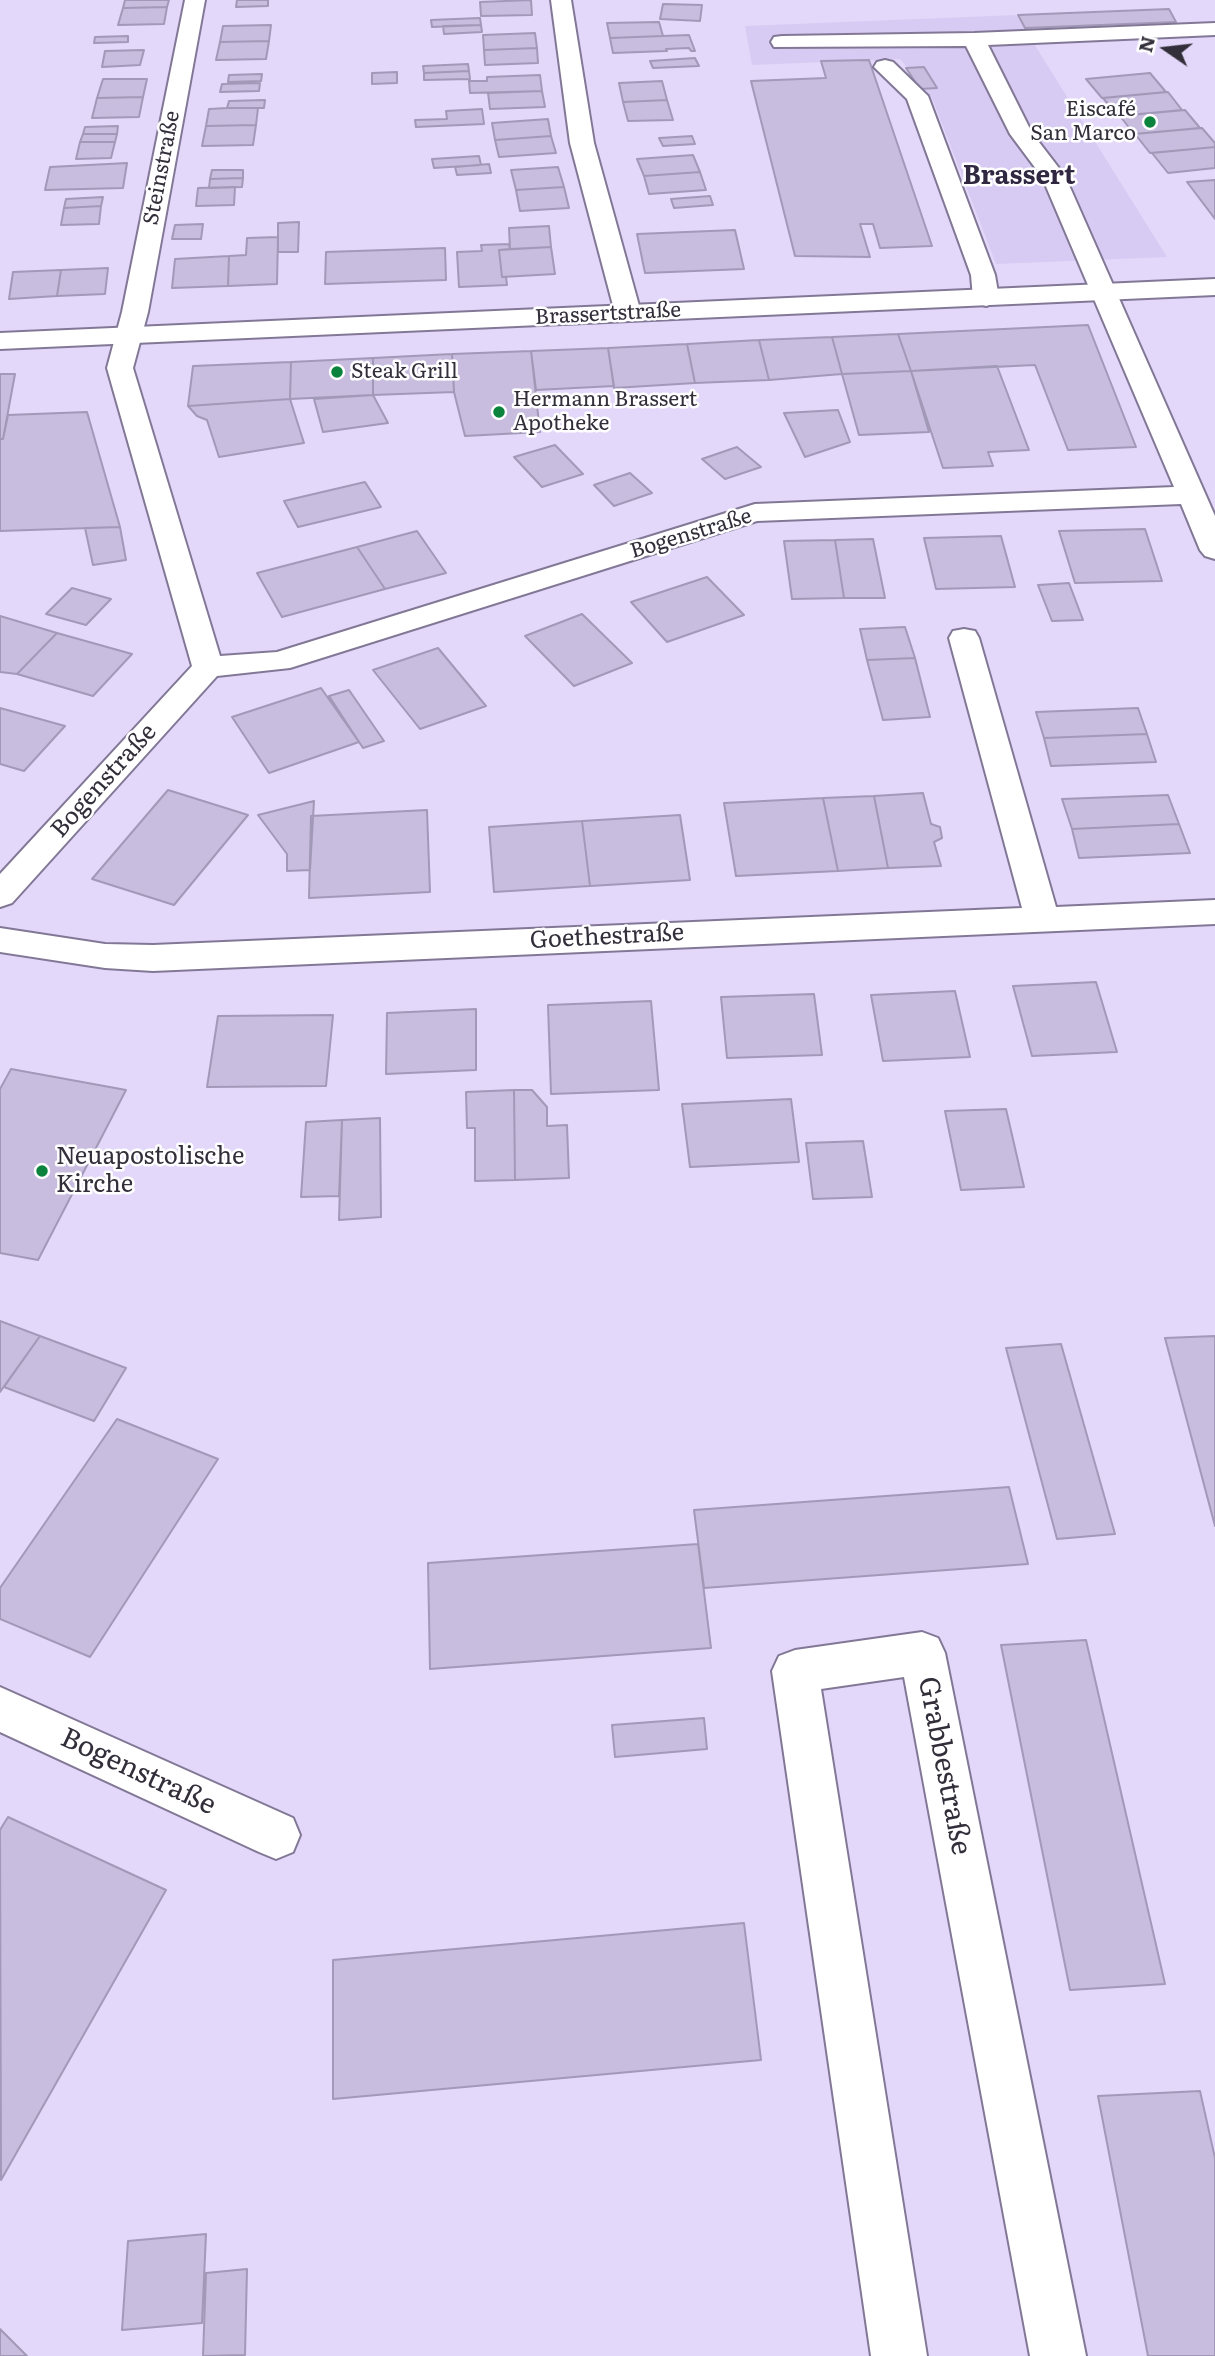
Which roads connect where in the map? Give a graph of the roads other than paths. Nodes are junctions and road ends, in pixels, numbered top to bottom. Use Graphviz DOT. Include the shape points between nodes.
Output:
graph roads {
  1 [pos="195,0"];
  2 [pos="561,0"];
  3 [pos="1215,29"];
  4 [pos="974,39"];
  5 [pos="782,42"];
  6 [pos="885,67"];
  7 [pos="1215,287"];
  8 [pos="1105,292"];
  9 [pos="986,298"];
  10 [pos="628,313"];
  11 [pos="130,336"];
  12 [pos="0,341"];
  13 [pos="1191,495"];
  14 [pos="1215,550"];
  15 [pos="964,638"];
  16 [pos="208,667"];
  17 [pos="0,895"];
  18 [pos="1215,912"];
  19 [pos="1042,918"];
  20 [pos="0,940"];
  21 [pos="0,1709"];
  22 [pos="276,1835"];
  23 [pos="899,2356"];
  24 [pos="1058,2356"];
  1 -- 11 [label="street, Steinstraße"];
  2 -- 10 [label="street" via="582,143"];
  3 -- 4 [label="street"];
  4 -- 5 [label="street"];
  4 -- 8 [label="street" via="1021,134 1053,176"];
  6 -- 9 [label="street" via="917,96 983,275"];
  7 -- 8 [label="street, Brassertstraße"];
  8 -- 9 [label="street, Brassertstraße"];
  8 -- 13 [label="street"];
  9 -- 10 [label="street, Brassertstraße"];
  10 -- 11 [label="street, Brassertstraße"];
  11 -- 12 [label="street, Brassertstraße"];
  11 -- 16 [label="street" via="120,368"];
  13 -- 14 [label="street"];
  13 -- 16 [label="street, Bogenstraße" via="755,513 279,661"];
  15 -- 19 [label="street"];
  16 -- 17 [label="street, Bogenstraße"];
  18 -- 19 [label="street, Goethestraße"];
  19 -- 20 [label="street, Goethestraße" via="153,958 105,956"];
  21 -- 22 [label="street, Bogenstraße"];
  23 -- 24 [label="street, Grabbestraße" via="795,1671 922,1653"];
}
